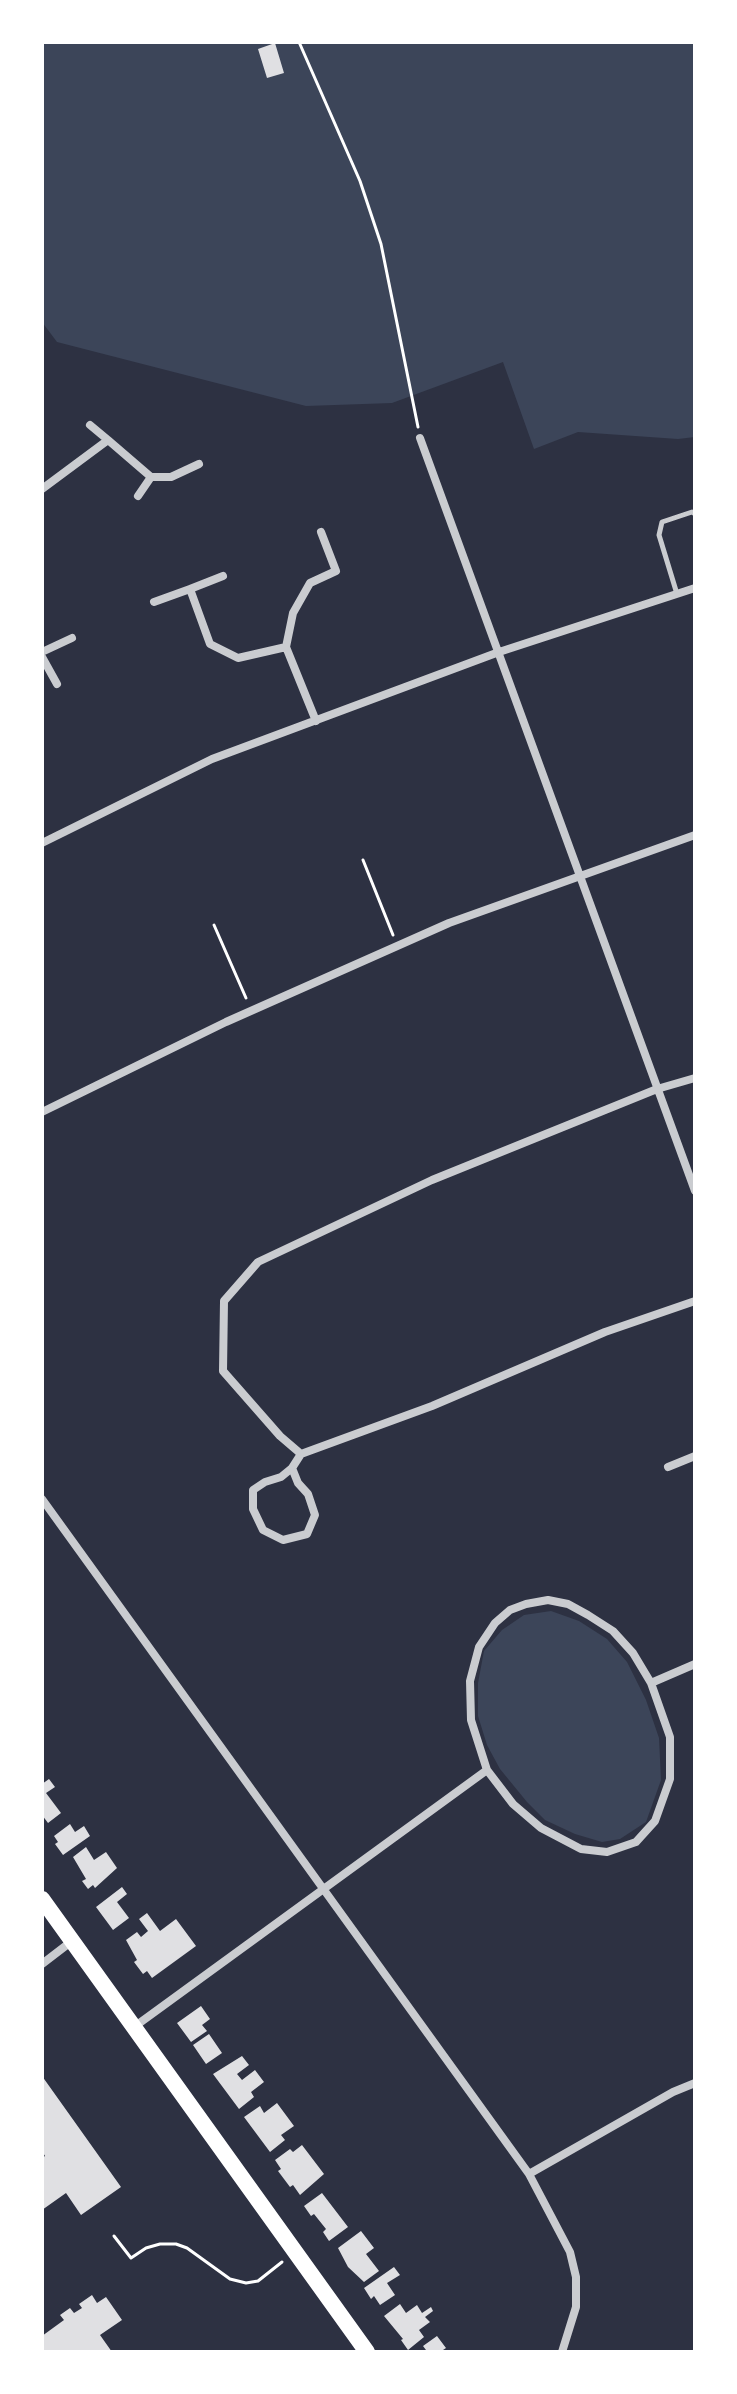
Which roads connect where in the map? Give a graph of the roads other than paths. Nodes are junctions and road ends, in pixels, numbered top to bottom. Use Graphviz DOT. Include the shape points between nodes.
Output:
graph roads {
  1 [pos="90,425"];
  2 [pos="420,438"];
  3 [pos="108,440"];
  4 [pos="199,464"];
  5 [pos="151,477"];
  6 [pos="42,489"];
  7 [pos="138,496"];
  8 [pos="695,514"];
  9 [pos="321,532"];
  10 [pos="223,576"];
  11 [pos="695,588"];
  12 [pos="190,589"];
  13 [pos="677,594"];
  14 [pos="154,602"];
  15 [pos="72,638"];
  16 [pos="286,647"];
  17 [pos="499,652"];
  18 [pos="42,654"];
  19 [pos="57,684"];
  20 [pos="316,721"];
  21 [pos="695,835"];
  22 [pos="42,843"];
  23 [pos="578,875"];
  24 [pos="695,1078"];
  25 [pos="657,1089"];
  26 [pos="42,1112"];
  27 [pos="695,1191"];
  28 [pos="695,1301"];
  29 [pos="301,1454"];
  30 [pos="694,1459"];
  31 [pos="668,1467"];
  32 [pos="292,1468"];
  33 [pos="42,1499"];
  34 [pos="695,1664"];
  35 [pos="651,1683"];
  36 [pos="487,1770"];
  37 [pos="322,1891"];
  38 [pos="42,1899"];
  39 [pos="72,1941"];
  40 [pos="42,1964"];
  41 [pos="134,2027"];
  42 [pos="695,2083"];
  43 [pos="529,2174"];
  44 [pos="367,2352"];
  45 [pos="562,2352"];
  1 -- 3 [label="street"];
  2 -- 17 [label="street"];
  3 -- 5 [label="street"];
  3 -- 6 [label="street"];
  4 -- 5 [label="street" via="171,477"];
  5 -- 7 [label="street"];
  8 -- 13 [label="lane" via="662,522 659,535"];
  9 -- 16 [label="street" via="336,571 310,583 293,613"];
  10 -- 12 [label="street"];
  11 -- 13 [label="street"];
  12 -- 14 [label="street"];
  12 -- 16 [label="street" via="210,644 238,658"];
  13 -- 17 [label="street"];
  15 -- 18 [label="street"];
  16 -- 20 [label="street"];
  17 -- 20 [label="street"];
  17 -- 23 [label="street"];
  18 -- 19 [label="street"];
  20 -- 22 [label="street" via="212,759"];
  21 -- 23 [label="street"];
  23 -- 25 [label="street"];
  23 -- 26 [label="street" via="449,923 251,1010"];
  24 -- 25 [label="street"];
  25 -- 27 [label="street"];
  25 -- 29 [label="street" via="432,1180 258,1262 224,1301 223,1371"];
  28 -- 29 [label="street"];
  29 -- 32 [label="street"];
  30 -- 31 [label="street"];
  32 -- 32 [label="street" via="315,1515 307,1534 283,1540 263,1530 253,1509 253,1490"];
  33 -- 37 [label="street"];
  34 -- 35 [label="street"];
  35 -- 36 [label="street" via="613,1631 568,1604 548,1600 510,1610 479,1647 470,1681 471,1720"];
  35 -- 36 [label="street" via="670,1737 670,1779 655,1821 636,1842 607,1852 581,1849 541,1828"];
  36 -- 37 [label="street"];
  37 -- 41 [label="street"];
  37 -- 43 [label="street"];
  38 -- 39 [label="main road"];
  39 -- 40 [label="street"];
  39 -- 41 [label="main road"];
  41 -- 44 [label="main road"];
  42 -- 43 [label="street"];
  43 -- 45 [label="street" via="570,2252 576,2277 576,2307"];
}
